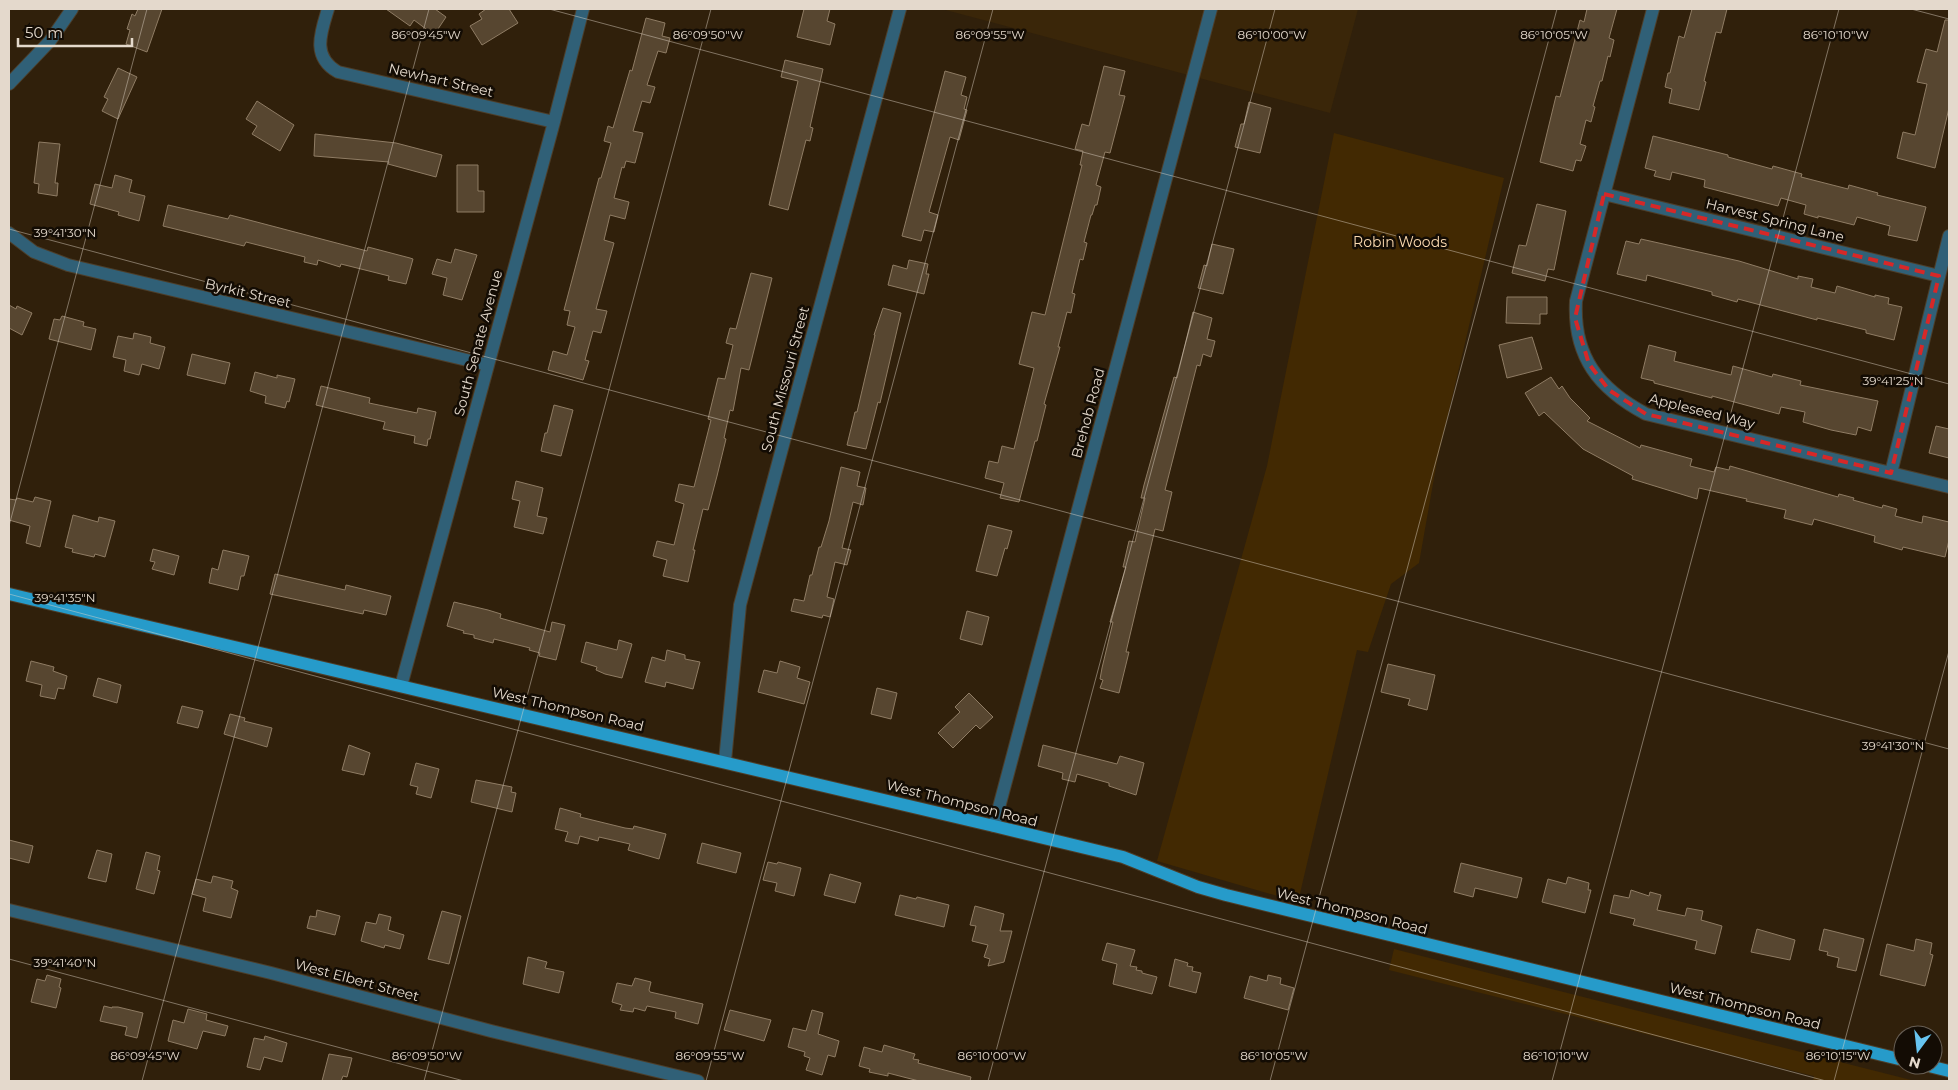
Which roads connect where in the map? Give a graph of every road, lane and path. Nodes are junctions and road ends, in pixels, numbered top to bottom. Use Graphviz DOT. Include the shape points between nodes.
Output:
graph roads {
  1 [pos="72,9"];
  2 [pos="328,9"];
  3 [pos="583,9"];
  4 [pos="900,9"];
  5 [pos="1211,9"];
  6 [pos="1653,9"];
  7 [pos="9,84"];
  8 [pos="554,122"];
  9 [pos="1604,194"];
  10 [pos="9,233"];
  11 [pos="1949,236"];
  12 [pos="1939,276"];
  13 [pos="488,365"];
  14 [pos="1891,473"];
  15 [pos="1949,487"];
  16 [pos="9,594"];
  17 [pos="401,686"];
  18 [pos="725,762"];
  19 [pos="994,826"];
  20 [pos="9,910"];
  21 [pos="1893,1058"];
  22 [pos="698,1081"];
  1 -- 7 [label="street" via="50,42"];
  2 -- 8 [label="street, Newhart Street" via="319,40 320,51 325,61 338,72"];
  3 -- 8 [label="street, South Senate Avenue"];
  4 -- 18 [label="street, South Missouri Street" via="740,605"];
  5 -- 19 [label="street, Brehob Road"];
  6 -- 9 [label="street, Appleseed Way"];
  8 -- 13 [label="street, South Senate Avenue"];
  9 -- 12 [label="street, Harvest Spring Lane"];
  9 -- 14 [label="street, Appleseed Way" via="1579,288 1575,318 1589,364 1609,390 1646,414"];
  10 -- 13 [label="street, Byrkit Street" via="34,252 68,265"];
  11 -- 12 [label="street"];
  12 -- 14 [label="street"];
  13 -- 17 [label="street, South Senate Avenue"];
  14 -- 15 [label="street, Appleseed Way"];
  16 -- 17 [label="main road, West Thompson Road"];
  17 -- 18 [label="main road, West Thompson Road"];
  18 -- 19 [label="main road, West Thompson Road"];
  19 -- 21 [label="main road, West Thompson Road" via="1123,857 1226,896"];
  20 -- 22 [label="street, West Elbert Street"];
}
